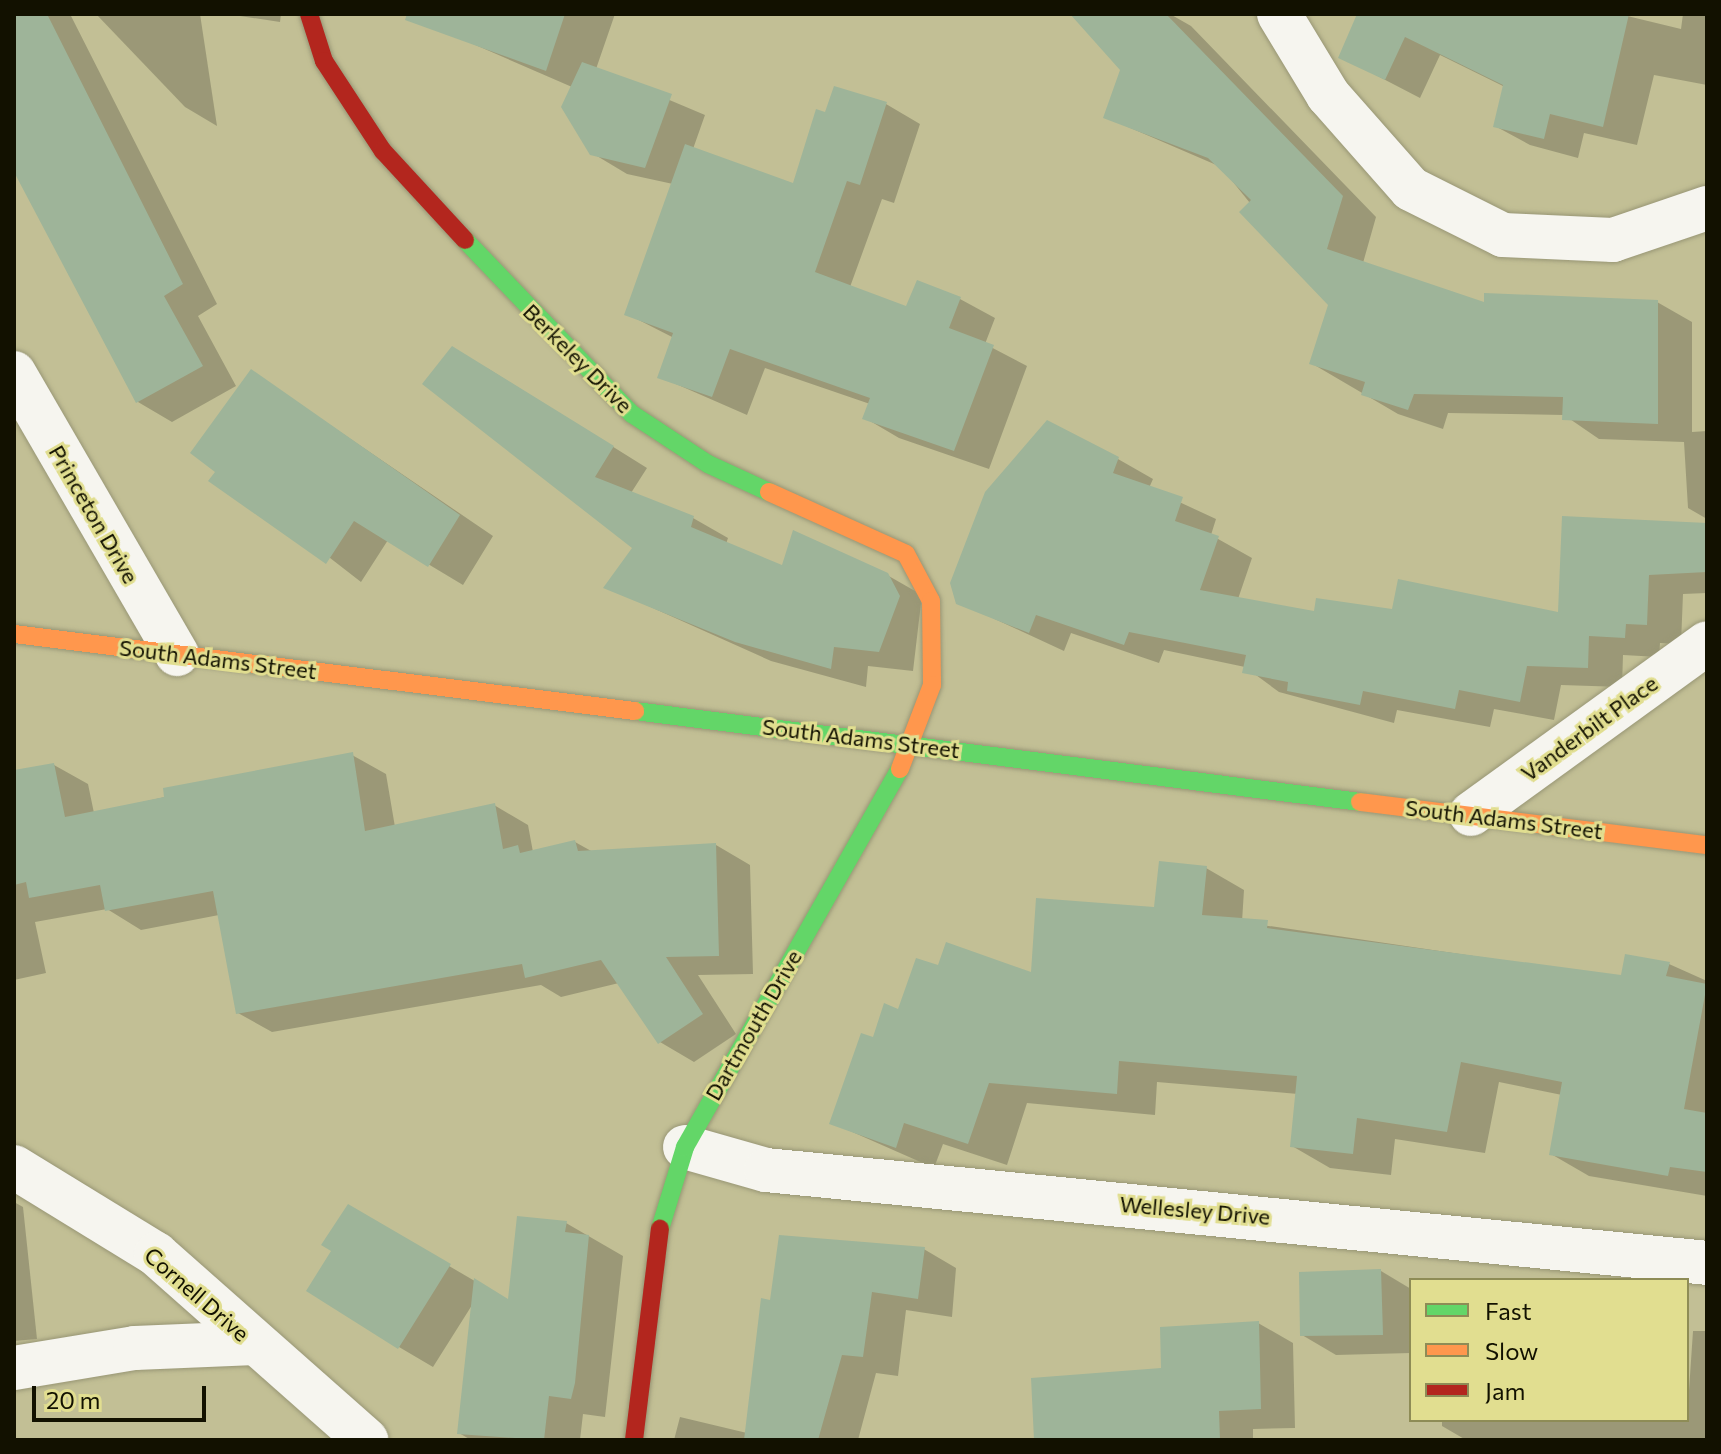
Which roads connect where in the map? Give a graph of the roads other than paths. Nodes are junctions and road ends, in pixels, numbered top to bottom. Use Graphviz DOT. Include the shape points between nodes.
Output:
graph roads {
  1 [pos="309,14"];
  2 [pos="1279,14"];
  3 [pos="1707,208"];
  4 [pos="14,373"];
  5 [pos="14,634"];
  6 [pos="1707,643"];
  7 [pos="177,654"];
  8 [pos="914,744"];
  9 [pos="1471,814"];
  10 [pos="1707,845"];
  11 [pos="685,1147"];
  12 [pos="14,1167"];
  13 [pos="1707,1263"];
  14 [pos="255,1343"];
  15 [pos="14,1368"];
  16 [pos="366,1440"];
  17 [pos="634,1440"];
  1 -- 8 [label="street, Berkeley Drive" via="324,61 383,151 632,414 708,464 906,554 931,601 932,685"];
  2 -- 3 [label="street" via="1328,95 1411,189 1503,235 1613,240"];
  4 -- 7 [label="street, Princeton Drive"];
  5 -- 7 [label="street, South Adams Street"];
  6 -- 9 [label="street, Vanderbilt Place"];
  7 -- 8 [label="street, South Adams Street"];
  8 -- 9 [label="street, South Adams Street"];
  8 -- 11 [label="street, Dartmouth Drive"];
  9 -- 10 [label="street, South Adams Street"];
  11 -- 13 [label="street, Wellesley Drive" via="766,1170"];
  11 -- 17 [label="street, Dartmouth Drive" via="659,1233"];
  12 -- 14 [label="street, Cornell Drive" via="156,1254"];
  14 -- 15 [label="street" via="135,1348"];
  14 -- 16 [label="street, Cornell Drive"];
}
